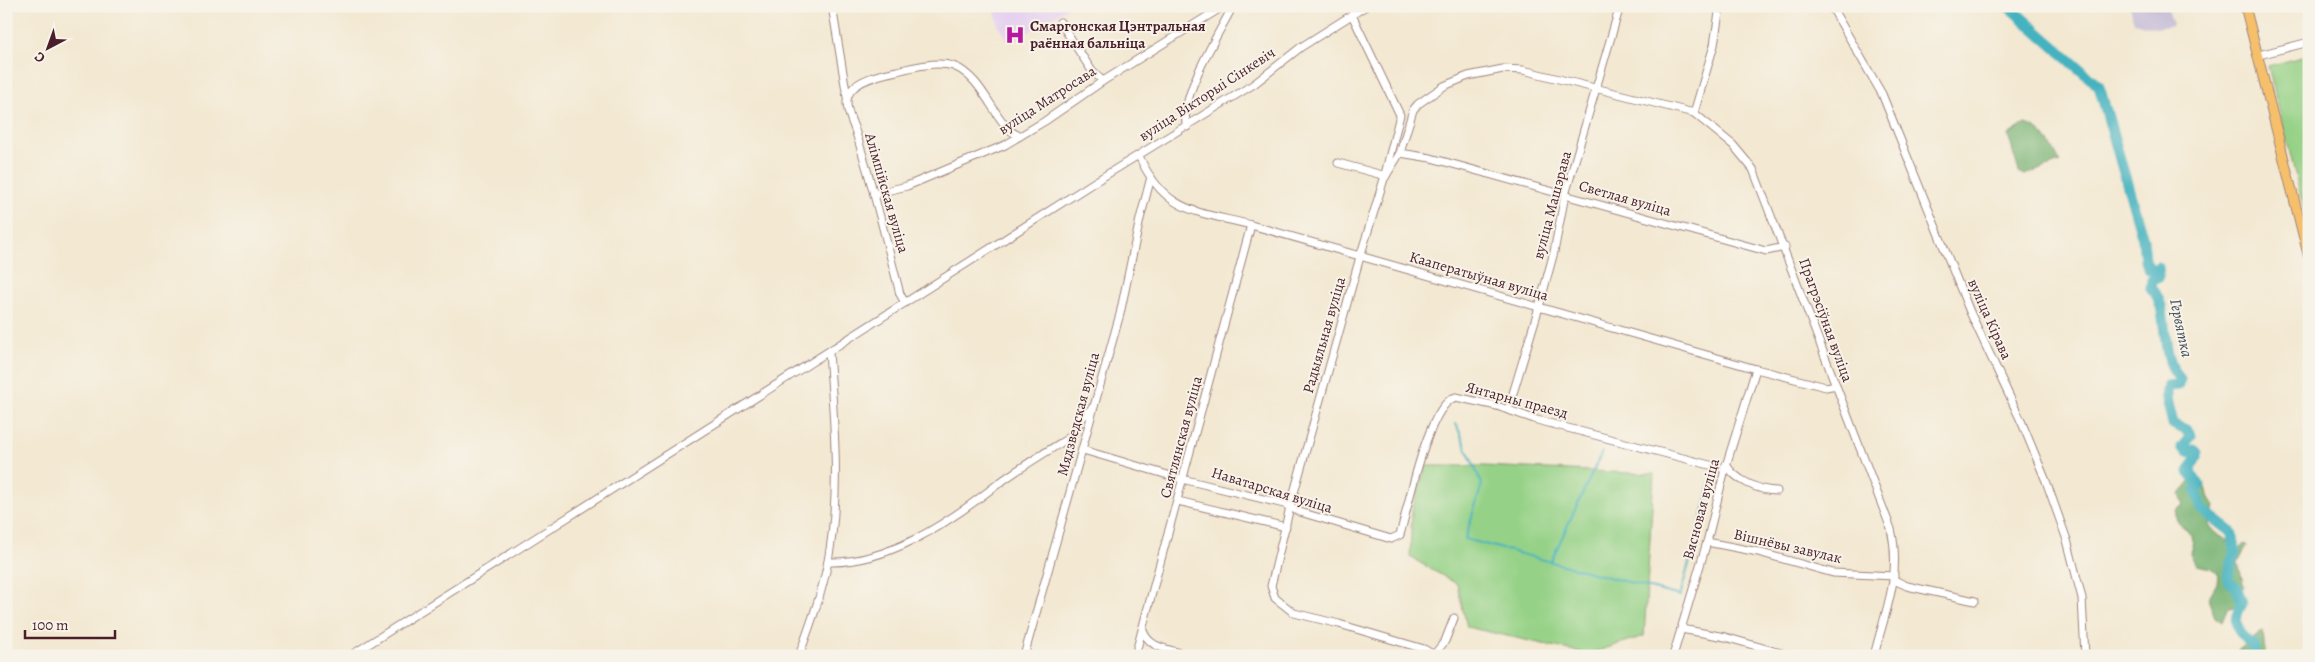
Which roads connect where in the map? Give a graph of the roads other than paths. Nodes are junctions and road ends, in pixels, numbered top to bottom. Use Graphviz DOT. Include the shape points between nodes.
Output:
graph roads {
  1 [pos="832,6"];
  2 [pos="1224,6"];
  3 [pos="1233,6"];
  4 [pos="1366,6"];
  5 [pos="1620,6"];
  6 [pos="1720,6"];
  7 [pos="1831,6"];
  8 [pos="2245,6"];
  9 [pos="1352,15"];
  10 [pos="1060,22"];
  11 [pos="2309,42"];
  12 [pos="2259,55"];
  13 [pos="1103,81"];
  14 [pos="1598,89"];
  15 [pos="849,94"];
  16 [pos="1418,104"];
  17 [pos="1694,114"];
  18 [pos="1400,115"];
  19 [pos="1186,127"];
  20 [pos="1020,136"];
  21 [pos="1395,138"];
  22 [pos="1400,151"];
  23 [pos="1138,156"];
  24 [pos="1338,163"];
  25 [pos="1385,176"];
  26 [pos="1151,177"];
  27 [pos="874,194"];
  28 [pos="1565,195"];
  29 [pos="1251,225"];
  30 [pos="1785,247"];
  31 [pos="1360,257"];
  32 [pos="2309,258"];
  33 [pos="904,303"];
  34 [pos="1539,307"];
  35 [pos="829,352"];
  36 [pos="1756,369"];
  37 [pos="1836,385"];
  38 [pos="1095,405"];
  39 [pos="1508,410"];
  40 [pos="1083,450"];
  41 [pos="1725,466"];
  42 [pos="1184,479"];
  43 [pos="1777,491"];
  44 [pos="1178,501"];
  45 [pos="1290,507"];
  46 [pos="1286,527"];
  47 [pos="1396,539"];
  48 [pos="1707,542"];
  49 [pos="828,562"];
  50 [pos="1894,578"];
  51 [pos="1975,601"];
  52 [pos="1454,618"];
  53 [pos="1681,629"];
  54 [pos="1142,630"];
  55 [pos="1154,645"];
  56 [pos="1136,655"];
  57 [pos="1434,655"];
  58 [pos="350,656"];
  59 [pos="799,656"];
  60 [pos="1024,656"];
  61 [pos="1188,656"];
  62 [pos="1673,656"];
  63 [pos="1790,656"];
  64 [pos="1874,656"];
  65 [pos="2085,656"];
  1 -- 15 [label="street, Алімпійская вуліца"];
  2 -- 13 [label="street, вуліца Матросава"];
  3 -- 19 [label="street" via="1187,100"];
  4 -- 9 [label="street, вуліца Вікторыі Сінкевіч"];
  5 -- 14 [label="street, вуліца Машэрава"];
  6 -- 17 [label="street" via="1714,45"];
  7 -- 65 [label="street, вуліца Кірава" via="1882,94 1970,312 2046,481 2067,540 2082,598"];
  8 -- 12 [label="main road"];
  9 -- 18 [label="street"];
  9 -- 19 [label="street, вуліца Вікторыі Сінкевіч"];
  10 -- 13 [label="street" via="1092,71"];
  11 -- 12 [label="street"];
  12 -- 32 [label="main road"];
  13 -- 20 [label="street, вуліца Матросава"];
  14 -- 16 [label="street" via="1523,70 1503,69 1468,76 1444,86"];
  14 -- 17 [label="street, Прагрэсіўная вуліца"];
  14 -- 28 [label="street, вуліца Машэрава"];
  15 -- 20 [label="street" via="874,77 904,69 939,64 954,67 978,86 1009,130"];
  15 -- 27 [label="street, Алімпійская вуліца" via="850,115"];
  16 -- 18 [label="street"];
  16 -- 22 [label="street, Радыяльная вуліца" via="1413,110"];
  17 -- 30 [label="street, Прагрэсіўная вуліца" via="1748,160"];
  18 -- 21 [label="street"];
  19 -- 23 [label="street, вуліца Вікторыі Сінкевіч"];
  20 -- 27 [label="street, вуліца Матросава" via="942,173"];
  21 -- 22 [label="street"];
  21 -- 25 [label="street"];
  22 -- 25 [label="street, Радыяльная вуліца"];
  22 -- 28 [label="street, Светлая вуліца"];
  23 -- 26 [label="street, Кааператыўная вуліца"];
  23 -- 33 [label="street, вуліца Вікторыі Сінкевіч"];
  24 -- 25 [label="street"];
  25 -- 31 [label="street, Радыяльная вуліца"];
  26 -- 29 [label="street, Кааператыўная вуліца" via="1180,206"];
  26 -- 38 [label="street, Мядзведская вуліца" via="1120,314"];
  27 -- 33 [label="street, Алімпійская вуліца"];
  28 -- 30 [label="street, Светлая вуліца" via="1766,251"];
  28 -- 34 [label="street, вуліца Машэрава"];
  29 -- 31 [label="street, Кааператыўная вуліца"];
  29 -- 42 [label="street, Святлянская вуліца"];
  30 -- 37 [label="street, Прагрэсіўная вуліца"];
  31 -- 34 [label="street, Кааператыўная вуліца"];
  31 -- 45 [label="street, Радыяльная вуліца"];
  33 -- 35 [label="street, вуліца Вікторыі Сінкевіч"];
  34 -- 36 [label="street, Кааператыўная вуліца"];
  34 -- 39 [label="street, вуліца Машэрава"];
  35 -- 49 [label="street" via="835,466"];
  35 -- 58 [label="street, вуліца Вікторыі Сінкевіч"];
  36 -- 37 [label="street, Кааператыўная вуліца" via="1828,387"];
  36 -- 41 [label="street, Вясновая вуліца"];
  37 -- 50 [label="street, Прагрэсіўная вуліца" via="1891,529 1895,544"];
  38 -- 40 [label="street, Мядзведская вуліца"];
  38 -- 49 [label="street" via="1067,439 925,534 868,558"];
  39 -- 41 [label="street, Янтарны праезд" via="1598,437"];
  39 -- 47 [label="street, Янтарны праезд" via="1456,397 1447,401 1427,441 1401,532"];
  40 -- 42 [label="street, Наватарская вуліца"];
  40 -- 60 [label="street, Мядзведская вуліца"];
  41 -- 43 [label="street" via="1736,477"];
  41 -- 48 [label="street, Вясновая вуліца"];
  42 -- 44 [label="street, Святлянская вуліца"];
  42 -- 45 [label="street, Наватарская вуліца"];
  44 -- 46 [label="street"];
  44 -- 54 [label="street, Святлянская вуліца"];
  45 -- 46 [label="street, Радыяльная вуліца"];
  45 -- 47 [label="street, Наватарская вуліца" via="1386,539"];
  46 -- 57 [label="street, Радыяльная вуліца" via="1271,590 1281,604 1294,613 1424,649"];
  48 -- 50 [label="street, Вішнёвы завулак" via="1833,572"];
  48 -- 53 [label="street, Вясновая вуліца"];
  49 -- 59 [label="street"];
  50 -- 51 [label="street, Вішнёвы завулак" via="1907,586"];
  50 -- 64 [label="street, Прагрэсіўная вуліца"];
  52 -- 57 [label="street" via="1445,641"];
  53 -- 62 [label="street, Вясновая вуліца"];
  53 -- 63 [label="street"];
  54 -- 55 [label="street"];
  54 -- 56 [label="street, Святлянская вуліца"];
  55 -- 56 [label="street" via="1141,649"];
  55 -- 61 [label="street"];
}
